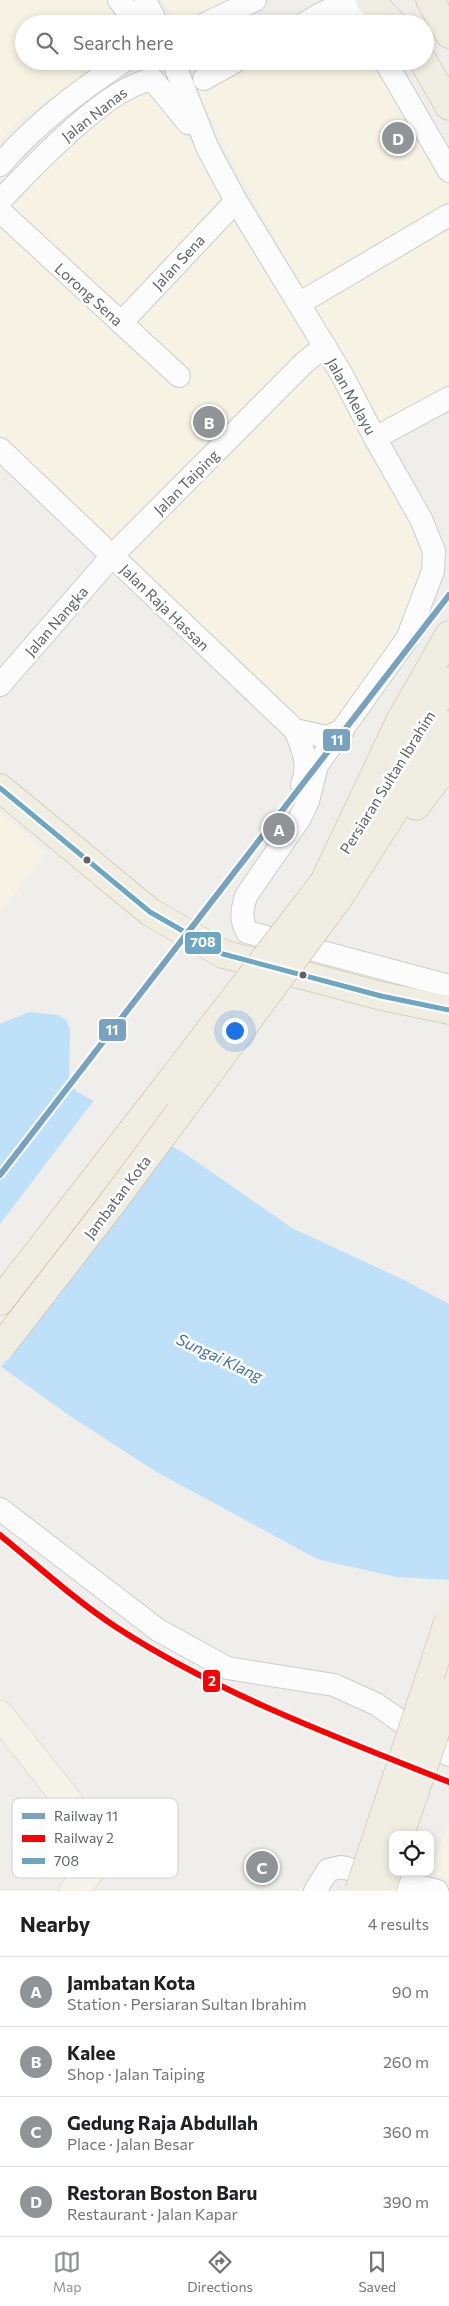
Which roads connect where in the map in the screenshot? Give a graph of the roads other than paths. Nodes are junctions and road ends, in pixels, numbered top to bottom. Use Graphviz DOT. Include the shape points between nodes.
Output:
graph roads {
  1 [pos="119,0"];
  2 [pos="145,0"];
  3 [pos="255,0"];
  4 [pos="370,0"];
  5 [pos="391,0"];
  6 [pos="430,0"];
  7 [pos="130,15"];
  8 [pos="152,15"];
  9 [pos="240,15"];
  10 [pos="320,15"];
  11 [pos="358,15"];
  12 [pos="384,15"];
  13 [pos="398,15"];
  14 [pos="449,34"];
  15 [pos="111,70"];
  16 [pos="177,70"];
  17 [pos="220,70"];
  18 [pos="390,70"];
  19 [pos="428,70"];
  20 [pos="204,79"];
  21 [pos="449,106"];
  22 [pos="208,149"];
  23 [pos="0,165"];
  24 [pos="449,171"];
  25 [pos="0,201"];
  26 [pos="236,201"];
  27 [pos="0,211"];
  28 [pos="449,215"];
  29 [pos="300,303"];
  30 [pos="121,323"];
  31 [pos="324,346"];
  32 [pos="179,376"];
  33 [pos="449,398"];
  34 [pos="375,438"];
  35 [pos="0,449"];
  36 [pos="112,556"];
  37 [pos="449,635"];
  38 [pos="449,682"];
  39 [pos="0,685"];
  40 [pos="449,725"];
  41 [pos="294,730"];
  42 [pos="343,730"];
  43 [pos="449,763"];
  44 [pos="0,788"];
  45 [pos="331,891"];
  46 [pos="249,960"];
  47 [pos="449,986"];
  48 [pos="449,1010"];
  49 [pos="0,1301"];
  50 [pos="0,1348"];
  51 [pos="0,1509"];
  52 [pos="449,1620"];
  53 [pos="449,1692"];
  54 [pos="0,1715"];
  55 [pos="449,1755"];
  56 [pos="66,1798"];
  57 [pos="401,1831"];
  58 [pos="389,1868"];
  59 [pos="84,1878"];
  60 [pos="428,1889"];
  61 [pos="73,1891"];
  62 [pos="315,1891"];
  63 [pos="359,1891"];
  64 [pos="381,1891"];
  1 -- 7 [label="street"];
  2 -- 8 [label="street"];
  3 -- 9 [label="street"];
  4 -- 12 [label="highway"];
  5 -- 13 [label="highway"];
  6 -- 14 [label="highway"];
  10 -- 11 [label="street" via="342,7"];
  15 -- 23 [label="street, Jalan Nanas" via="48,118"];
  16 -- 22 [label="street, Jalan Melayu"];
  17 -- 20 [label="street"];
  18 -- 24 [label="street"];
  19 -- 21 [label="highway"];
  22 -- 25 [label="street, Jalan Nanas" via="153,80 140,81 119,93 43,155"];
  22 -- 26 [label="street, Jalan Melayu"];
  26 -- 29 [label="street, Jalan Melayu"];
  26 -- 30 [label="street, Jalan Sena"];
  27 -- 30 [label="street, Lorong Sena"];
  28 -- 29 [label="street"];
  29 -- 31 [label="street, Jalan Melayu"];
  30 -- 32 [label="street, Lorong Sena"];
  31 -- 34 [label="street, Jalan Melayu"];
  31 -- 36 [label="street, Jalan Taiping" via="304,362"];
  33 -- 34 [label="street"];
  34 -- 42 [label="street, Jalan Melayu" via="421,519 434,551 433,572 407,639"];
  35 -- 36 [label="street, Jalan Raja Hassan"];
  36 -- 39 [label="street, Jalan Nangka"];
  36 -- 41 [label="street, Jalan Raja Hassan"];
  37 -- 45 [label="highway" via="400,721"];
  38 -- 45 [label="highway, Persiaran Sultan Ibrahim"];
  40 -- 45 [label="highway, Persiaran Sultan Ibrahim"];
  41 -- 42 [label="street" via="327,736"];
  41 -- 46 [label="street" via="304,751 306,775 292,807 260,853 235,907 232,923"];
  42 -- 47 [label="street, Jalan Melayu" via="317,765 300,818 246,896 241,910 243,924 247,932"];
  43 -- 45 [label="highway"];
  44 -- 46 [label="highway" via="150,912 223,954"];
  45 -- 49 [label="highway, Jambatan Kota, bridge"];
  45 -- 50 [label="highway, Jambatan Kota, bridge" via="110,1206"];
  46 -- 48 [label="highway" via="381,996"];
  51 -- 55 [label="street" via="158,1630 227,1668 334,1685 376,1704"];
  52 -- 63 [label="highway, bridge"];
  53 -- 57 [label="highway, bridge"];
  54 -- 56 [label="main road"];
  58 -- 64 [label="highway, bridge"];
  59 -- 61 [label="main road"];
  60 -- 62 [label="street" via="341,1868 328,1870"];
}
